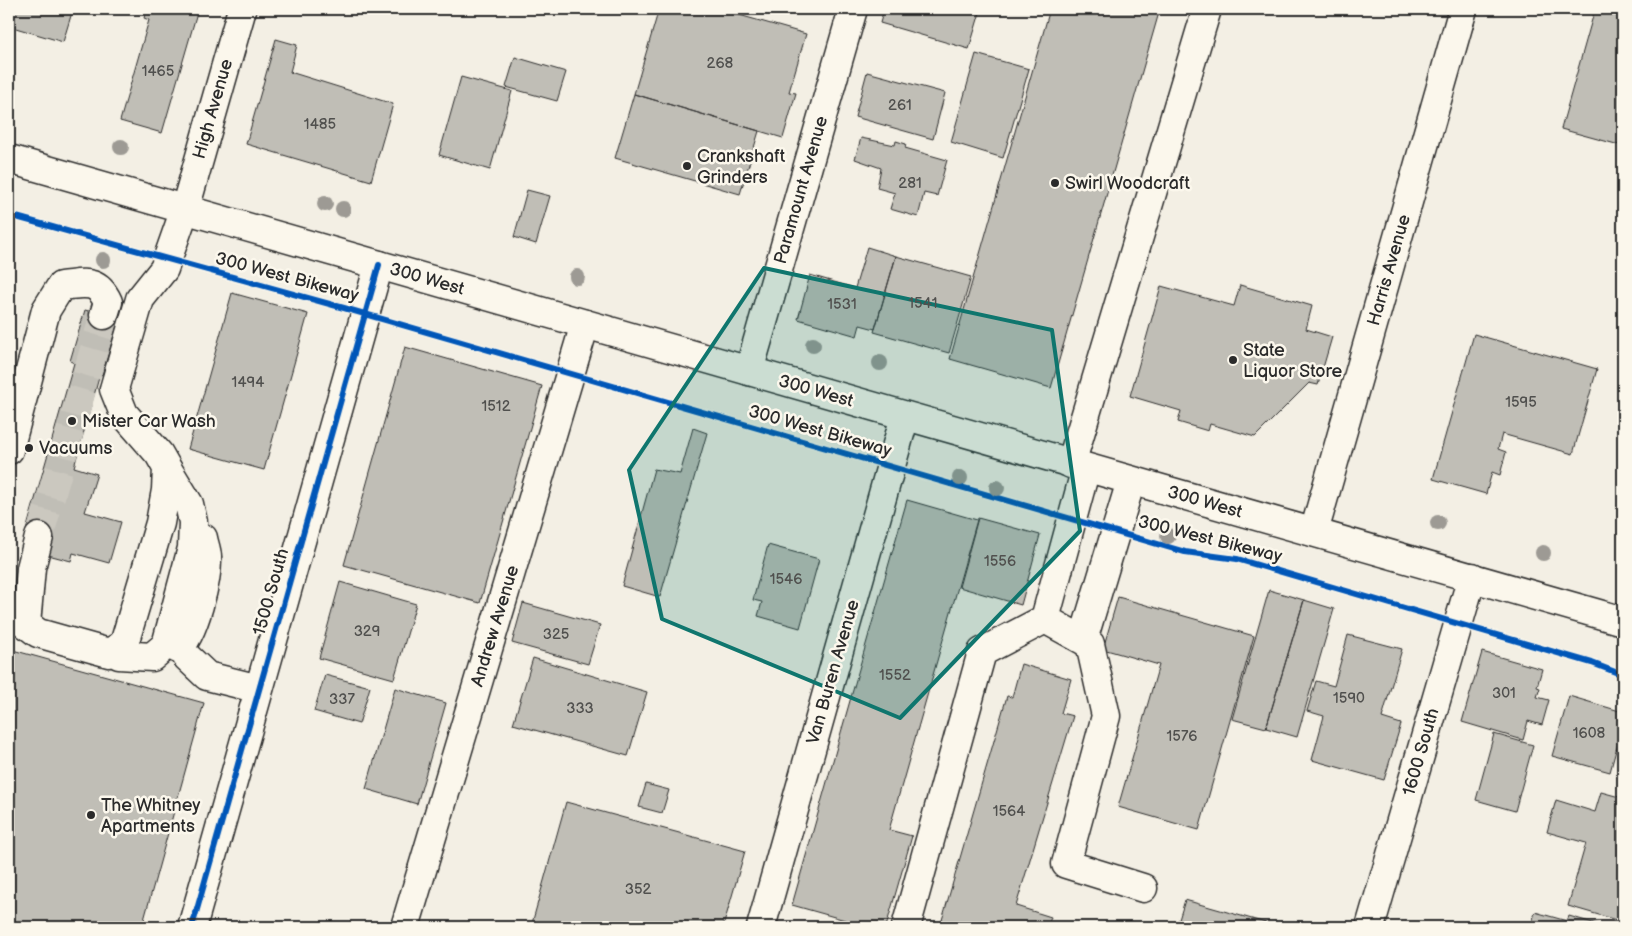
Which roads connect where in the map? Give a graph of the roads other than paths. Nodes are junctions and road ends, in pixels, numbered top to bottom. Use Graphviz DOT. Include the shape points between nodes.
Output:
graph roads {
  1 [pos="242,9"];
  2 [pos="852,9"];
  3 [pos="1207,9"];
  4 [pos="1463,9"];
  5 [pos="9,159"];
  6 [pos="185,209"];
  7 [pos="379,265"];
  8 [pos="104,315"];
  9 [pos="585,324"];
  10 [pos="750,371"];
  11 [pos="906,416"];
  12 [pos="9,450"];
  13 [pos="1078,466"];
  14 [pos="166,468"];
  15 [pos="1131,481"];
  16 [pos="198,530"];
  17 [pos="1314,532"];
  18 [pos="39,537"];
  19 [pos="1472,577"];
  20 [pos="1044,619"];
  21 [pos="1623,621"];
  22 [pos="1083,640"];
  23 [pos="114,654"];
  24 [pos="170,656"];
  25 [pos="259,689"];
  26 [pos="1143,888"];
  27 [pos="192,927"];
  28 [pos="405,927"];
  29 [pos="761,927"];
  30 [pos="906,927"];
  31 [pos="1370,927"];
  1 -- 6 [label="street, High Avenue"];
  2 -- 10 [label="street, Paramount Avenue"];
  3 -- 13 [label="street"];
  4 -- 17 [label="street, Harris Avenue"];
  5 -- 6 [label="street, 300 West"];
  6 -- 7 [label="street, 300 West"];
  6 -- 14 [label="street, High Avenue" via="164,269 140,299 114,389 124,414 159,454"];
  7 -- 9 [label="street, 300 West"];
  7 -- 25 [label="street, 1500 South"];
  8 -- 12 [label="street" via="108,302 103,290 90,283 61,286 46,310"];
  9 -- 10 [label="street, 300 West"];
  9 -- 28 [label="street, Andrew Avenue"];
  10 -- 11 [label="street, 300 West"];
  11 -- 13 [label="street, 300 West"];
  11 -- 29 [label="street, Van Buren Avenue"];
  13 -- 15 [label="street, 300 West"];
  13 -- 20 [label="street"];
  14 -- 16 [label="street, High Avenue" via="189,504"];
  14 -- 23 [label="street" via="174,505 170,547 137,648"];
  15 -- 17 [label="street, 300 West"];
  15 -- 22 [label="street"];
  16 -- 24 [label="street" via="166,645"];
  16 -- 24 [label="street" via="220,564 221,586 214,619 199,652"];
  17 -- 19 [label="street, 300 West"];
  18 -- 23 [label="street" via="31,568 26,624 38,633"];
  19 -- 21 [label="street, 300 West"];
  19 -- 31 [label="street, 1600 South"];
  20 -- 22 [label="street"];
  20 -- 30 [label="street" via="982,652"];
  22 -- 26 [label="street" via="1090,644 1106,716 1066,864"];
  23 -- 24 [label="street"];
  24 -- 25 [label="street" via="207,676"];
  25 -- 27 [label="street, 1500 South"];
}
